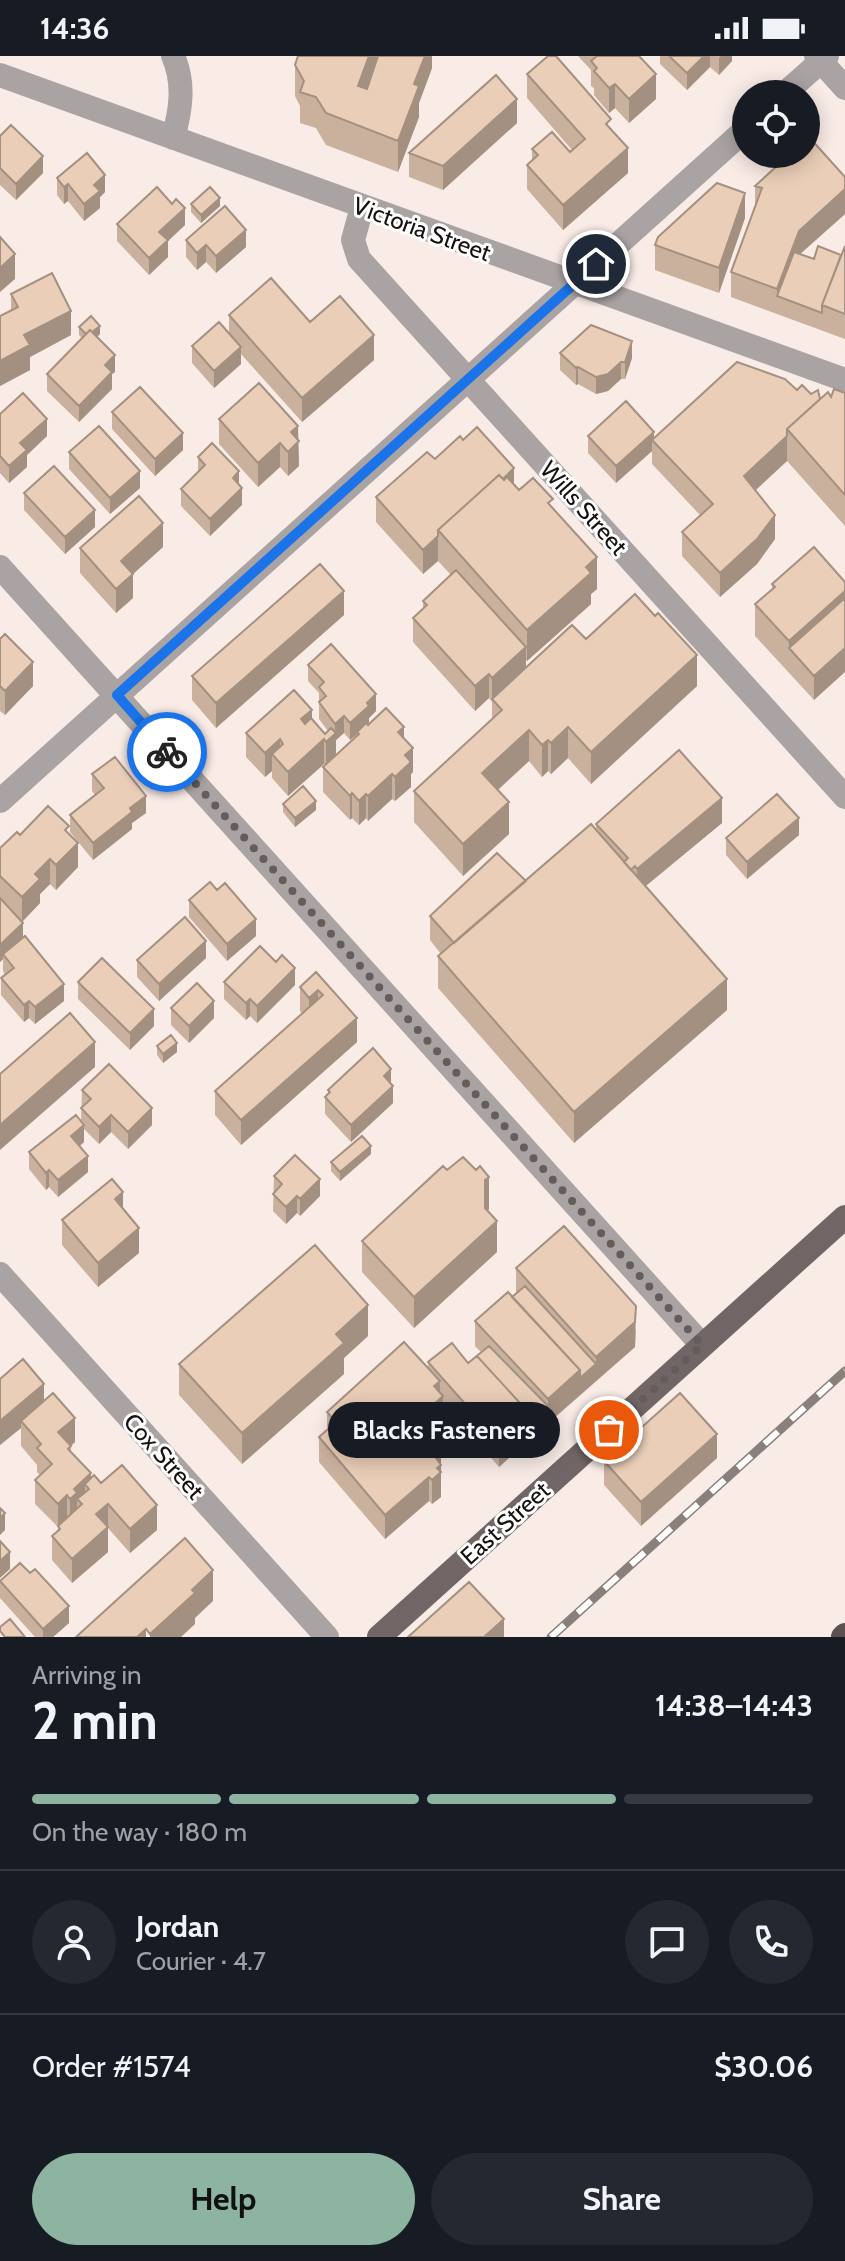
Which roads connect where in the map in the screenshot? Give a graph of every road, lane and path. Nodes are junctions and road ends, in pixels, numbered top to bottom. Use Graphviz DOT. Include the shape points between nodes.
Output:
graph roads {
  1 [pos="173,56"];
  2 [pos="821,58"];
  3 [pos="0,75"];
  4 [pos="798,80"];
  5 [pos="845,88"];
  6 [pos="173,138"];
  7 [pos="732,142"];
  8 [pos="362,207"];
  9 [pos="575,283"];
  10 [pos="468,379"];
  11 [pos="845,380"];
  12 [pos="0,567"];
  13 [pos="117,695"];
  14 [pos="845,797"];
  15 [pos="0,801"];
  16 [pos="845,1217"];
  17 [pos="0,1274"];
  18 [pos="702,1345"];
  19 [pos="327,1637"];
  20 [pos="379,1637"];
  1 -- 6 [label="street" via="181,108"];
  2 -- 4 [label="street"];
  2 -- 5 [label="street"];
  3 -- 6 [label="street, Victoria Street"];
  6 -- 8 [label="street, Victoria Street"];
  7 -- 9 [label="street"];
  8 -- 9 [label="street, Victoria Street"];
  8 -- 10 [label="street, Wills Street" via="353,240 359,259"];
  9 -- 10 [label="street"];
  9 -- 11 [label="street, Victoria Street"];
  10 -- 13 [label="street"];
  10 -- 14 [label="street, Wills Street"];
  12 -- 13 [label="street"];
  13 -- 15 [label="street"];
  13 -- 18 [label="street"];
  16 -- 18 [label="main road, East Street"];
  17 -- 19 [label="street, Cox Street"];
  18 -- 20 [label="main road, East Street"];
}
